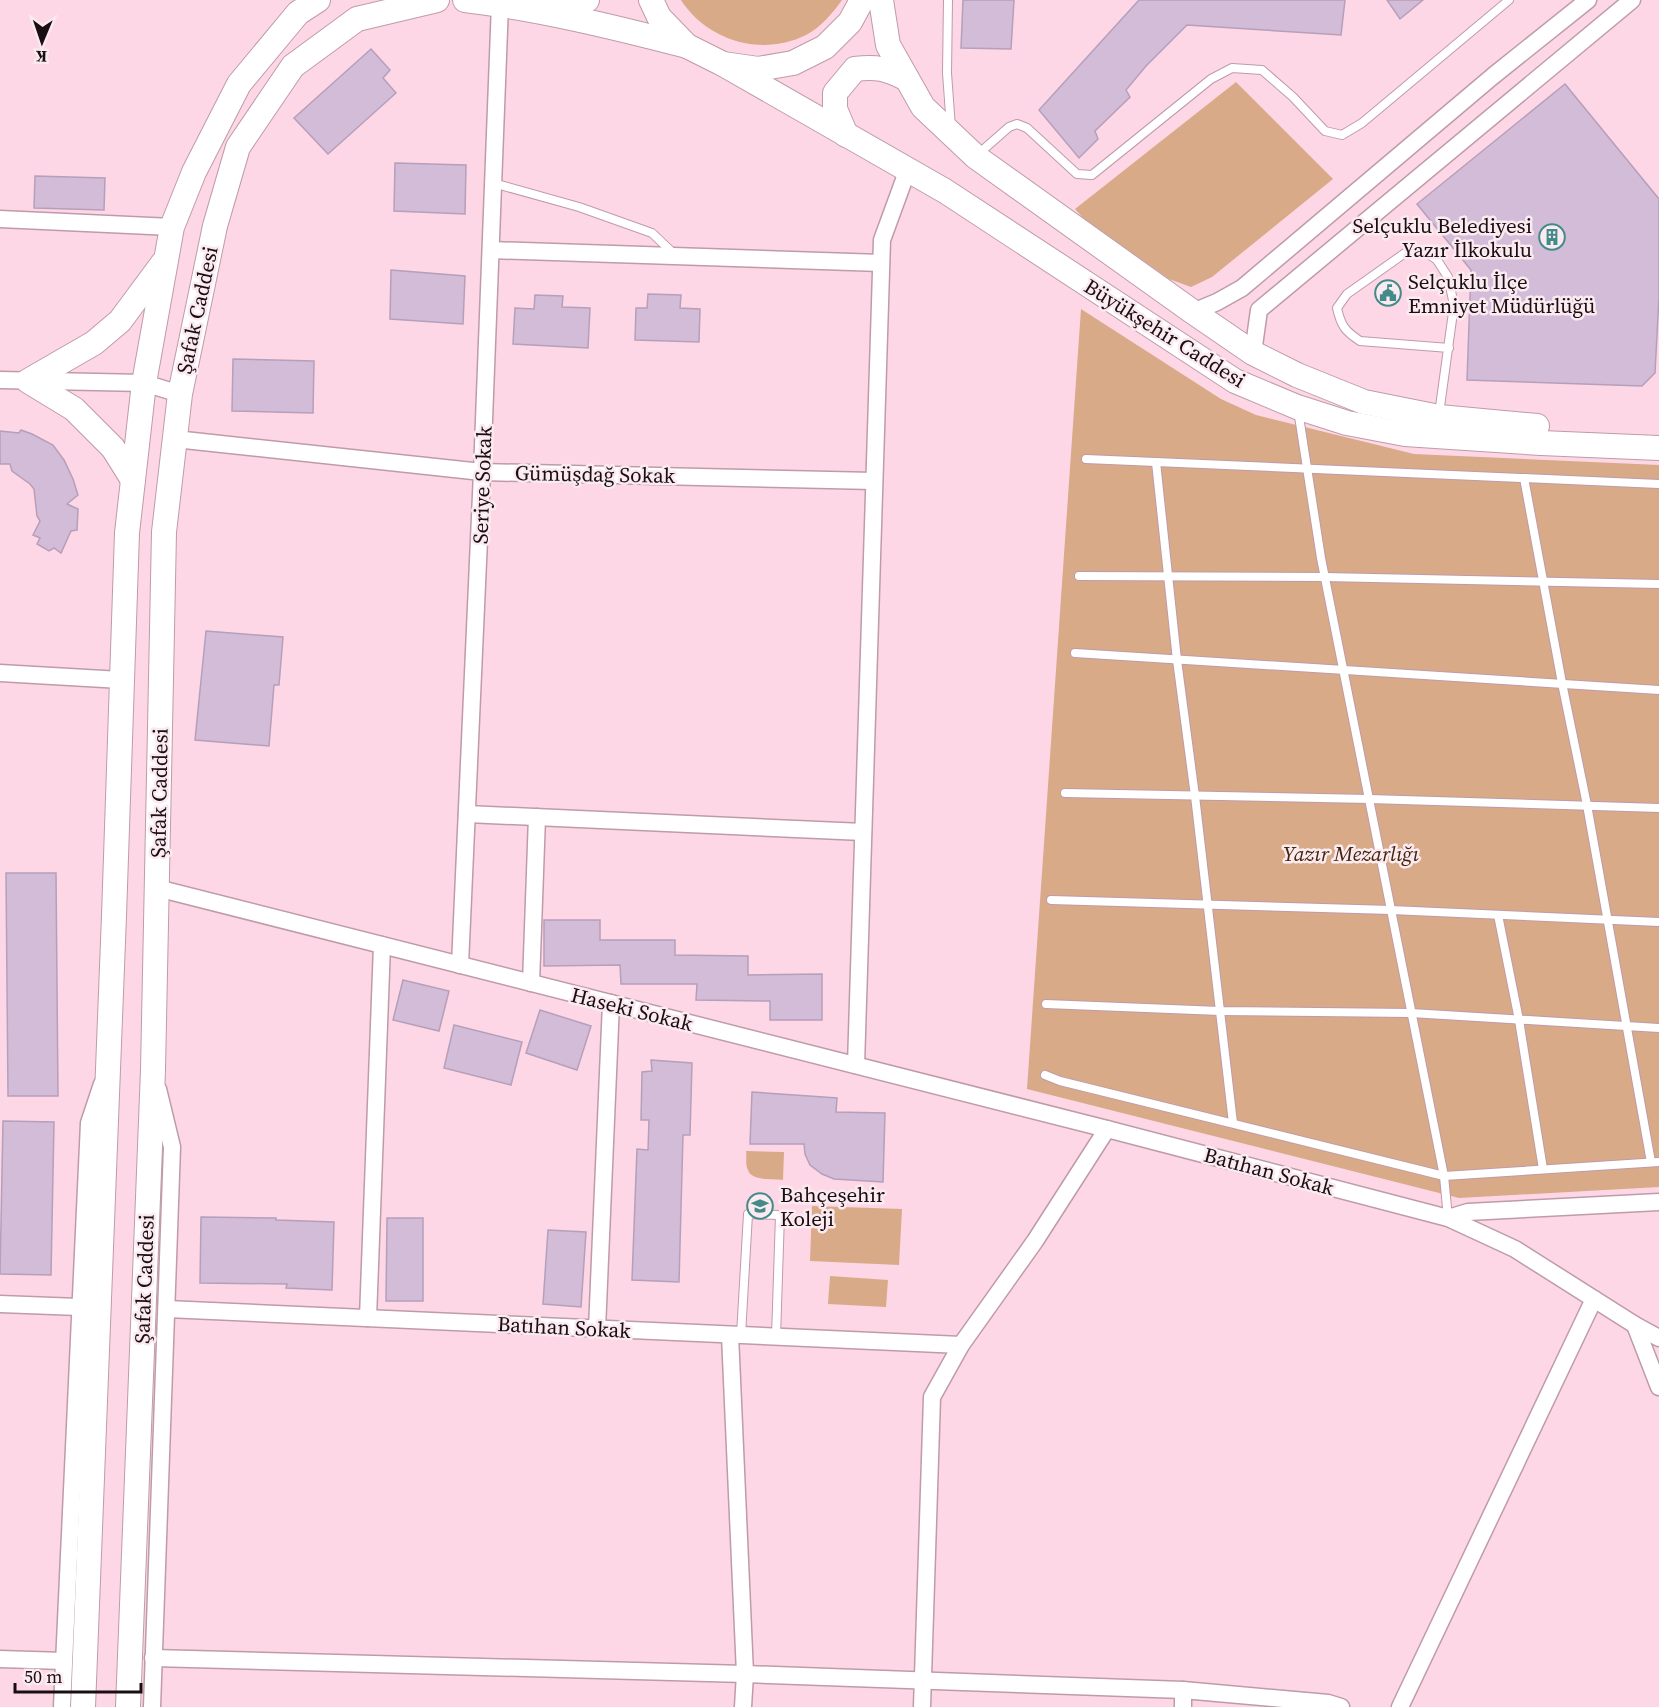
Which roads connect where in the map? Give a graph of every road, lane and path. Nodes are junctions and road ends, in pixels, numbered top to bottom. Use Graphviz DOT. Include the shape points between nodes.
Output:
graph roads {
  1 [pos="318,0"];
  2 [pos="438,0"];
  3 [pos="465,0"];
  4 [pos="587,0"];
  5 [pos="651,0"];
  6 [pos="862,0"];
  7 [pos="881,0"];
  8 [pos="948,0"];
  9 [pos="1509,0"];
  10 [pos="1588,0"];
  11 [pos="1632,0"];
  12 [pos="500,4"];
  13 [pos="687,46"];
  14 [pos="723,64"];
  15 [pos="907,79"];
  16 [pos="952,134"];
  17 [pos="846,135"];
  18 [pos="976,157"];
  19 [pos="908,169"];
  20 [pos="493,183"];
  21 [pos="0,219"];
  22 [pos="172,227"];
  23 [pos="491,250"];
  24 [pos="676,256"];
  25 [pos="166,259"];
  26 [pos="881,263"];
  27 [pos="1242,288"];
  28 [pos="1259,310"];
  29 [pos="1193,312"];
  30 [pos="1449,348"];
  31 [pos="1253,353"];
  32 [pos="0,380"];
  33 [pos="28,381"];
  34 [pos="144,383"];
  35 [pos="180,394"];
  36 [pos="1297,407"];
  37 [pos="1439,417"];
  38 [pos="1659,432"];
  39 [pos="174,439"];
  40 [pos="1659,448"];
  41 [pos="1086,459"];
  42 [pos="1156,462"];
  43 [pos="1308,469"];
  44 [pos="482,472"];
  45 [pos="1524,478"];
  46 [pos="133,480"];
  47 [pos="874,481"];
  48 [pos="1659,484"];
  49 [pos="1079,576"];
  50 [pos="1167,577"];
  51 [pos="1324,577"];
  52 [pos="1542,581"];
  53 [pos="1659,584"];
  54 [pos="1075,653"];
  55 [pos="1177,660"];
  56 [pos="1343,670"];
  57 [pos="0,673"];
  58 [pos="121,680"];
  59 [pos="1562,683"];
  60 [pos="1659,690"];
  61 [pos="1065,793"];
  62 [pos="1195,796"];
  63 [pos="1369,799"];
  64 [pos="1587,805"];
  65 [pos="1659,808"];
  66 [pos="467,814"];
  67 [pos="537,817"];
  68 [pos="863,832"];
  69 [pos="157,888"];
  70 [pos="1051,900"];
  71 [pos="1207,904"];
  72 [pos="1391,910"];
  73 [pos="1498,915"];
  74 [pos="1606,919"];
  75 [pos="1659,922"];
  76 [pos="382,945"];
  77 [pos="460,965"];
  78 [pos="531,983"];
  79 [pos="611,1003"];
  80 [pos="1046,1004"];
  81 [pos="1220,1011"];
  82 [pos="1411,1013"];
  83 [pos="1519,1020"];
  84 [pos="1625,1027"];
  85 [pos="1659,1028"];
  86 [pos="109,1064"];
  87 [pos="856,1065"];
  88 [pos="153,1070"];
  89 [pos="1045,1075"];
  90 [pos="1233,1124"];
  91 [pos="1107,1129"];
  92 [pos="1655,1162"];
  93 [pos="1543,1169"];
  94 [pos="1444,1176"];
  95 [pos="1659,1202"];
  96 [pos="1448,1218"];
  97 [pos="1594,1299"];
  98 [pos="0,1304"];
  99 [pos="80,1307"];
  100 [pos="167,1309"];
  101 [pos="368,1318"];
  102 [pos="1635,1325"];
  103 [pos="597,1329"];
  104 [pos="736,1335"];
  105 [pos="776,1337"];
  106 [pos="1659,1338"];
  107 [pos="961,1345"];
  108 [pos="1659,1387"];
  109 [pos="153,1658"];
  110 [pos="0,1659"];
  111 [pos="63,1661"];
  112 [pos="745,1674"];
  113 [pos="922,1681"];
  114 [pos="1183,1699"];
  115 [pos="1220,1700"];
  116 [pos="62,1707"];
  117 [pos="83,1707"];
  118 [pos="128,1707"];
  119 [pos="152,1707"];
  120 [pos="743,1707"];
  121 [pos="921,1707"];
  122 [pos="1341,1707"];
  123 [pos="1400,1707"];
  1 -- 22 [label="main road, Şafak Caddesi" via="298,13 239,84"];
  2 -- 35 [label="main road, Şafak Caddesi" via="357,19 311,52 293,66 238,147 215,226"];
  3 -- 12 [label="main road"];
  4 -- 12 [label="main road" via="578,4 539,0"];
  5 -- 13 [label="main road" via="659,18"];
  6 -- 14 [label="main road" via="850,22 825,46 793,63 758,69"];
  7 -- 15 [label="main road, Büyükşehir Caddesi" via="888,45"];
  8 -- 16 [label="lane" via="947,73"];
  9 -- 18 [label="lane" via="1362,123 1342,135 1325,131 1262,70 1232,68 1211,79 1092,175 1077,174 1027,128 1017,124"];
  10 -- 27 [label="street"];
  11 -- 28 [label="street"];
  12 -- 13 [label="main road"];
  12 -- 20 [label="street, Seriye Sokak"];
  13 -- 14 [label="main road, Büyükşehir Caddesi"];
  14 -- 17 [label="main road, Büyükşehir Caddesi"];
  15 -- 16 [label="main road, Büyükşehir Caddesi" via="923,107"];
  15 -- 17 [label="main road" via="887,69 855,69 835,93 835,109"];
  16 -- 18 [label="main road, Büyükşehir Caddesi"];
  17 -- 19 [label="main road, Büyükşehir Caddesi"];
  18 -- 29 [label="main road, Büyükşehir Caddesi"];
  19 -- 26 [label="street" via="882,240"];
  19 -- 36 [label="main road, Büyükşehir Caddesi" via="1235,381"];
  20 -- 23 [label="street, Seriye Sokak"];
  20 -- 24 [label="lane" via="652,233"];
  21 -- 22 [label="street"];
  22 -- 25 [label="main road, Şafak Caddesi"];
  23 -- 24 [label="street"];
  23 -- 44 [label="street, Seriye Sokak"];
  24 -- 26 [label="street"];
  25 -- 33 [label="main road" via="120,321 94,343"];
  25 -- 34 [label="main road, Şafak Caddesi"];
  26 -- 47 [label="street"];
  27 -- 28 [label="street"];
  27 -- 29 [label="street"];
  28 -- 31 [label="street"];
  29 -- 31 [label="main road, Büyükşehir Caddesi"];
  30 -- 30 [label="lane" via="1360,341 1340,322 1337,308 1347,294 1405,253 1424,251 1437,260 1448,277 1454,305"];
  30 -- 37 [label="lane"];
  31 -- 37 [label="main road, Büyükşehir Caddesi" via="1364,402"];
  32 -- 33 [label="street"];
  33 -- 34 [label="street"];
  33 -- 46 [label="main road" via="74,409 113,448"];
  34 -- 35 [label="street"];
  34 -- 46 [label="main road, Şafak Caddesi"];
  35 -- 39 [label="main road, Şafak Caddesi"];
  36 -- 40 [label="main road, Büyükşehir Caddesi" via="1347,423 1405,434"];
  36 -- 43 [label="lane"];
  37 -- 38 [label="main road, Büyükşehir Caddesi" via="1524,426"];
  39 -- 44 [label="street, Gümüşdağ Sokak"];
  39 -- 69 [label="main road, Şafak Caddesi" via="164,532"];
  41 -- 42 [label="lane"];
  42 -- 43 [label="lane"];
  42 -- 50 [label="lane"];
  43 -- 45 [label="lane"];
  43 -- 51 [label="lane"];
  44 -- 47 [label="street, Gümüşdağ Sokak"];
  44 -- 66 [label="street, Seriye Sokak"];
  45 -- 48 [label="lane"];
  45 -- 52 [label="lane"];
  46 -- 58 [label="main road, Şafak Caddesi"];
  47 -- 68 [label="street"];
  49 -- 50 [label="lane"];
  50 -- 51 [label="lane"];
  50 -- 55 [label="lane"];
  51 -- 52 [label="lane"];
  51 -- 56 [label="lane"];
  52 -- 53 [label="lane"];
  52 -- 59 [label="lane"];
  54 -- 55 [label="lane"];
  55 -- 56 [label="lane"];
  55 -- 62 [label="lane"];
  56 -- 59 [label="lane"];
  56 -- 63 [label="lane"];
  57 -- 58 [label="street"];
  58 -- 86 [label="main road, Şafak Caddesi"];
  59 -- 60 [label="lane"];
  59 -- 64 [label="lane"];
  61 -- 62 [label="lane"];
  62 -- 63 [label="lane"];
  62 -- 71 [label="lane"];
  63 -- 64 [label="lane"];
  63 -- 72 [label="lane"];
  64 -- 65 [label="lane"];
  64 -- 74 [label="lane"];
  66 -- 67 [label="street"];
  66 -- 77 [label="street, Seriye Sokak"];
  67 -- 68 [label="street"];
  67 -- 78 [label="street"];
  68 -- 87 [label="street"];
  69 -- 76 [label="street, Haseki Sokak"];
  69 -- 88 [label="main road, Şafak Caddesi"];
  70 -- 71 [label="lane"];
  71 -- 72 [label="lane"];
  71 -- 81 [label="lane"];
  72 -- 73 [label="lane"];
  72 -- 82 [label="lane"];
  73 -- 74 [label="lane"];
  73 -- 83 [label="lane"];
  74 -- 75 [label="lane"];
  74 -- 84 [label="lane"];
  76 -- 77 [label="street, Haseki Sokak"];
  76 -- 101 [label="street"];
  77 -- 78 [label="street, Haseki Sokak"];
  78 -- 79 [label="street, Haseki Sokak"];
  79 -- 87 [label="street, Haseki Sokak"];
  79 -- 103 [label="street"];
  80 -- 81 [label="lane"];
  81 -- 82 [label="lane"];
  81 -- 90 [label="lane"];
  82 -- 83 [label="lane"];
  82 -- 94 [label="lane"];
  83 -- 84 [label="lane"];
  83 -- 93 [label="lane"];
  84 -- 85 [label="lane"];
  84 -- 92 [label="lane"];
  86 -- 99 [label="street" via="88,1123"];
  86 -- 117 [label="main road, Şafak Caddesi"];
  87 -- 91 [label="street, Haseki Sokak"];
  88 -- 100 [label="street" via="172,1147"];
  88 -- 118 [label="main road, Şafak Caddesi"];
  89 -- 90 [label="lane"];
  90 -- 94 [label="lane"];
  91 -- 96 [label="street, Batıhan Sokak"];
  91 -- 107 [label="street" via="1035,1241"];
  92 -- 93 [label="lane"];
  93 -- 94 [label="lane"];
  94 -- 96 [label="lane"];
  95 -- 96 [label="street" via="1468,1212"];
  96 -- 97 [label="street, Batıhan Sokak" via="1515,1249"];
  97 -- 102 [label="street, Batıhan Sokak"];
  97 -- 123 [label="street"];
  98 -- 99 [label="street"];
  99 -- 111 [label="street"];
  100 -- 101 [label="street, Batıhan Sokak"];
  100 -- 109 [label="street"];
  101 -- 103 [label="street, Batıhan Sokak"];
  102 -- 106 [label="street, Batıhan Sokak"];
  102 -- 108 [label="street"];
  103 -- 104 [label="street, Batıhan Sokak"];
  104 -- 105 [label="street, Batıhan Sokak"];
  104 -- 105 [label="lane" via="748,1214 780,1215"];
  104 -- 112 [label="street"];
  105 -- 107 [label="street, Batıhan Sokak"];
  107 -- 113 [label="street" via="932,1397"];
  109 -- 112 [label="street"];
  109 -- 119 [label="street"];
  110 -- 111 [label="street"];
  111 -- 116 [label="street"];
  112 -- 113 [label="street"];
  112 -- 120 [label="street"];
  113 -- 114 [label="street"];
  113 -- 121 [label="street"];
  114 -- 115 [label="street"];
  115 -- 122 [label="street" via="1328,1703"];
}
